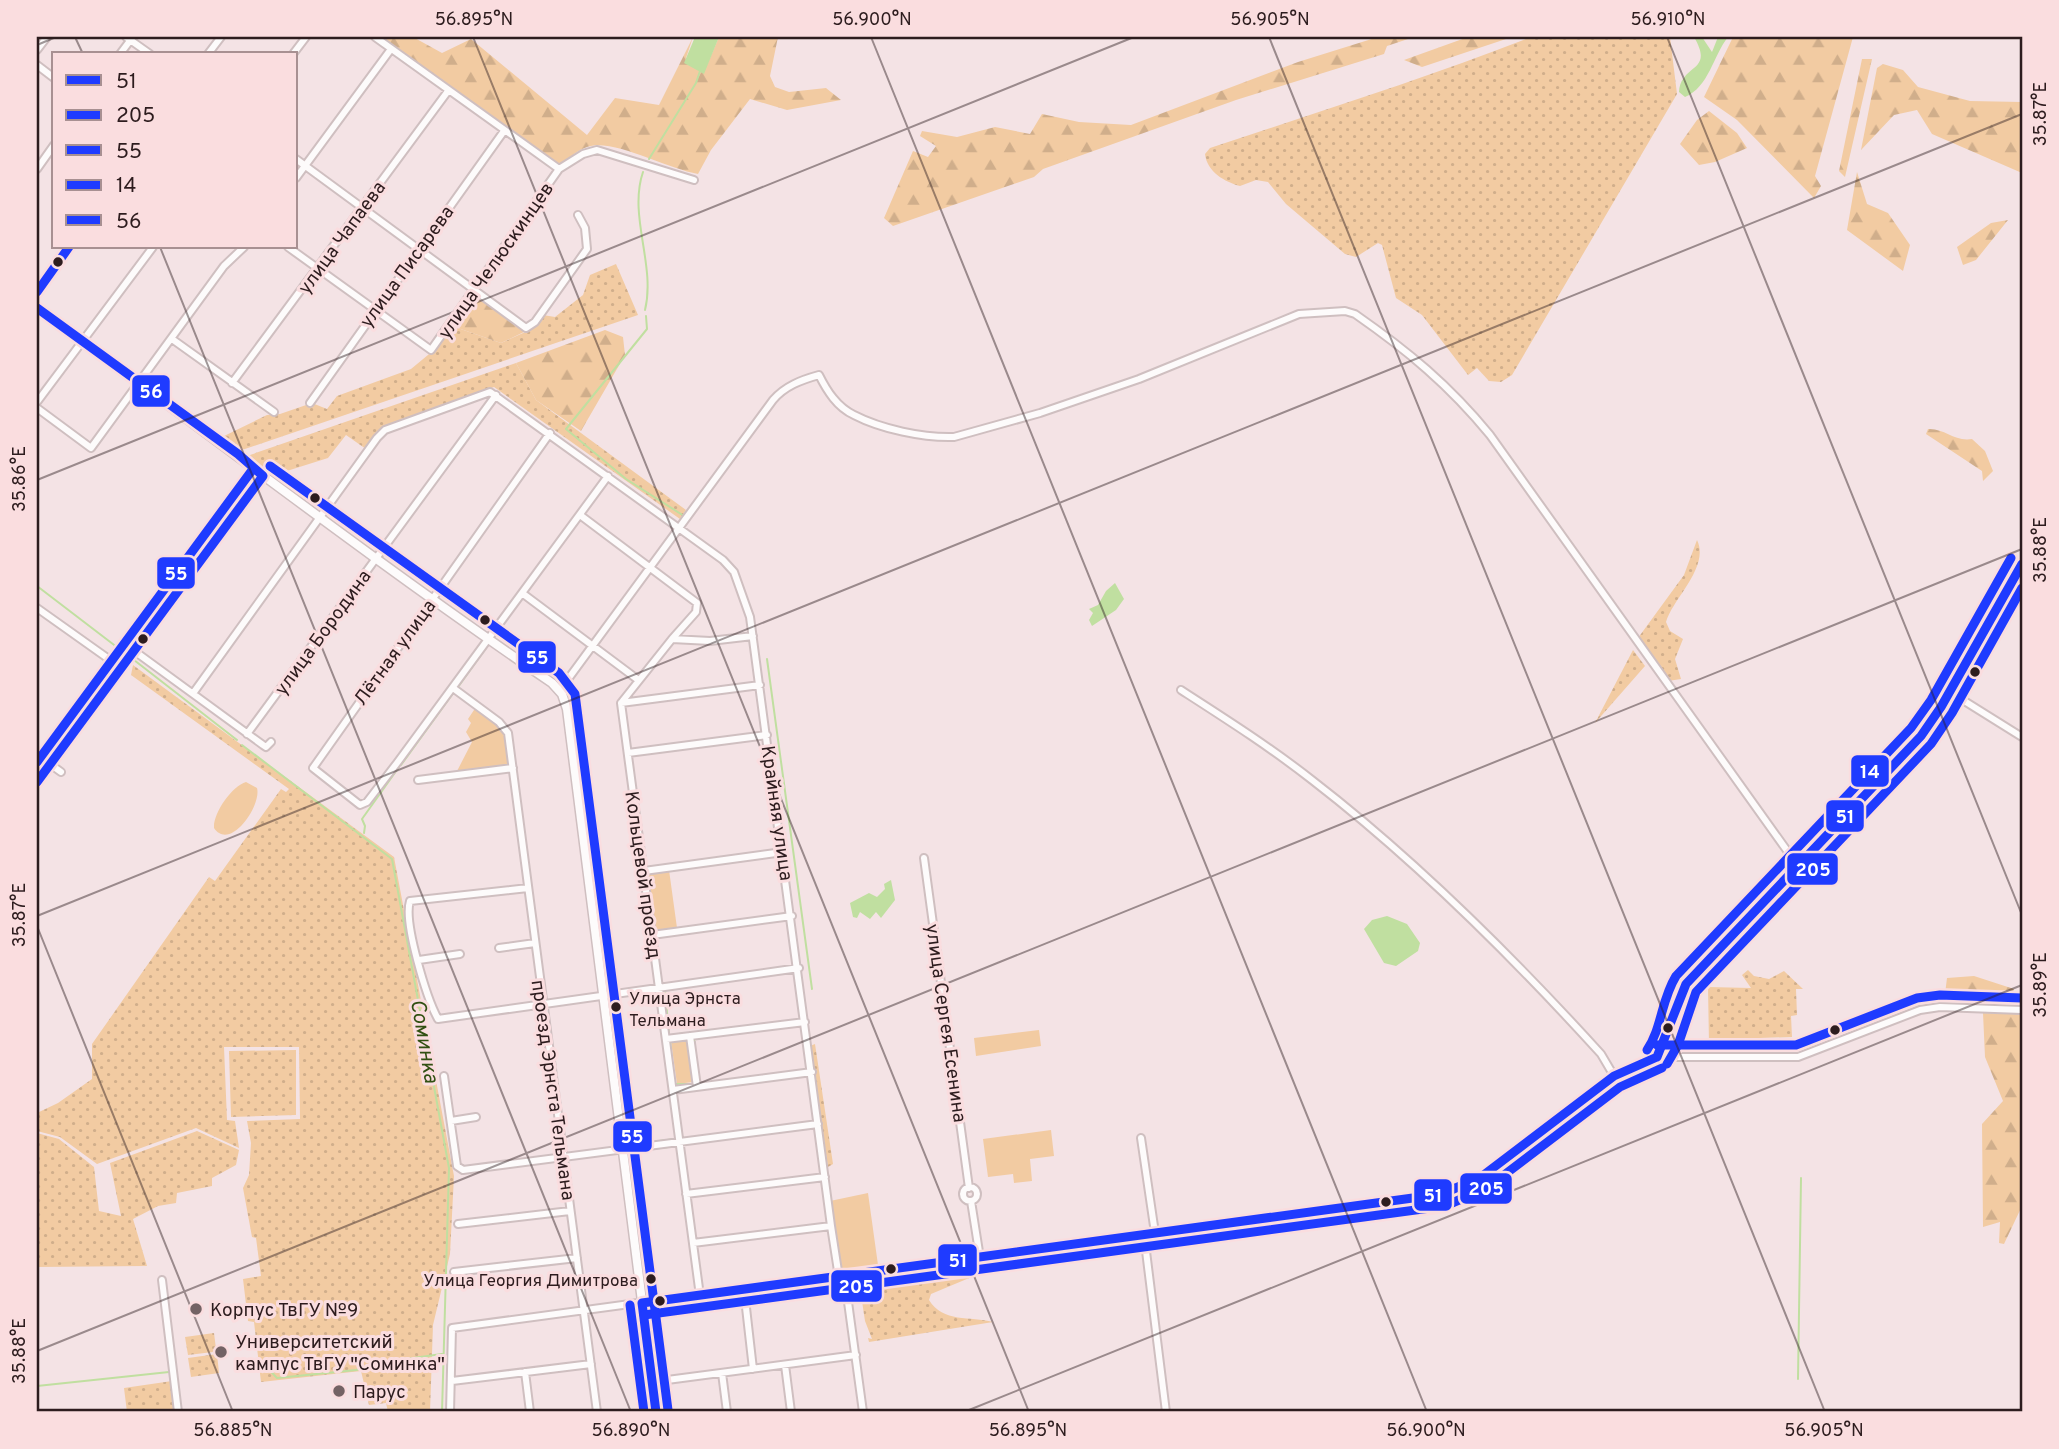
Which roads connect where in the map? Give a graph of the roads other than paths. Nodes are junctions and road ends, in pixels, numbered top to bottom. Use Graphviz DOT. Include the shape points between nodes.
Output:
graph roads {
  1 [pos="47,37"];
  2 [pos="221,37"];
  3 [pos="306,37"];
  4 [pos="374,37"];
  5 [pos="130,38"];
  6 [pos="391,49"];
  7 [pos="37,50"];
  8 [pos="148,52"];
  9 [pos="210,52"];
  10 [pos="295,52"];
  11 [pos="37,65"];
  12 [pos="52,76"];
  13 [pos="448,91"];
  14 [pos="504,131"];
  15 [pos="52,148"];
  16 [pos="298,160"];
  17 [pos="304,165"];
  18 [pos="37,169"];
  19 [pos="559,169"];
  20 [pos="298,175"];
  21 [pos="694,180"];
  22 [pos="363,207"];
  23 [pos="578,215"];
  24 [pos="68,248"];
  25 [pos="152,248"];
  26 [pos="243,248"];
  27 [pos="289,248"];
  28 [pos="419,248"];
  29 [pos="318,269"];
  30 [pos="475,290"];
  31 [pos="37,292"];
  32 [pos="37,308"];
  33 [pos="375,310"];
  34 [pos="172,339"];
  35 [pos="83,342"];
  36 [pos="139,382"];
  37 [pos="232,383"];
  38 [pos="493,394"];
  39 [pos="37,402"];
  40 [pos="310,403"];
  41 [pos="37,408"];
  42 [pos="274,412"];
  43 [pos="550,433"];
  44 [pos="263,476"];
  45 [pos="608,476"];
  46 [pos="579,514"];
  47 [pos="318,517"];
  48 [pos="678,529"];
  49 [pos="375,559"];
  50 [pos="2022,564"];
  51 [pos="650,567"];
  52 [pos="522,593"];
  53 [pos="432,600"];
  54 [pos="37,608"];
  55 [pos="753,636"];
  56 [pos="488,639"];
  57 [pos="672,639"];
  58 [pos="593,646"];
  59 [pos="133,650"];
  60 [pos="120,667"];
  61 [pos="638,679"];
  62 [pos="760,685"];
  63 [pos="453,688"];
  64 [pos="1181,690"];
  65 [pos="559,691"];
  66 [pos="194,692"];
  67 [pos="1950,692"];
  68 [pos="621,703"];
  69 [pos="247,734"];
  70 [pos="767,735"];
  71 [pos="2022,737"];
  72 [pos="271,742"];
  73 [pos="628,753"];
  74 [pos="50,764"];
  75 [pos="513,768"];
  76 [pos="61,772"];
  77 [pos="418,780"];
  78 [pos="37,782"];
  79 [pos="783,852"];
  80 [pos="924,858"];
  81 [pos="1798,866"];
  82 [pos="644,871"];
  83 [pos="528,888"];
  84 [pos="792,916"];
  85 [pos="652,935"];
  86 [pos="535,943"];
  87 [pos="499,948"];
  88 [pos="460,954"];
  89 [pos="419,960"];
  90 [pos="799,968"];
  91 [pos="659,988"];
  92 [pos="603,996"];
  93 [pos="543,1004"];
  94 [pos="2022,1010"];
  95 [pos="806,1022"];
  96 [pos="690,1036"];
  97 [pos="666,1039"];
  98 [pos="1657,1057"];
  99 [pos="812,1072"];
  100 [pos="444,1076"];
  101 [pos="1614,1076"];
  102 [pos="697,1087"];
  103 [pos="673,1090"];
  104 [pos="476,1117"];
  105 [pos="451,1121"];
  106 [pos="818,1124"];
  107 [pos="1142,1138"];
  108 [pos="680,1142"];
  109 [pos="621,1149"];
  110 [pos="564,1157"];
  111 [pos="825,1177"];
  112 [pos="686,1194"];
  113 [pos="570,1210"];
  114 [pos="458,1224"];
  115 [pos="831,1226"];
  116 [pos="1155,1233"];
  117 [pos="1144,1235"];
  118 [pos="693,1243"];
  119 [pos="577,1258"];
  120 [pos="980,1258"];
  121 [pos="454,1272"];
  122 [pos="841,1275"];
  123 [pos="162,1280"];
  124 [pos="744,1290"];
  125 [pos="700,1296"];
  126 [pos="642,1303"];
  127 [pos="583,1310"];
  128 [pos="856,1355"];
  129 [pos="591,1364"];
  130 [pos="785,1365"];
  131 [pos="753,1368"];
  132 [pos="525,1372"];
  133 [pos="722,1373"];
  134 [pos="452,1381"];
  135 [pos="652,1382"];
  136 [pos="178,1412"];
  137 [pos="450,1412"];
  138 [pos="530,1412"];
  139 [pos="597,1412"];
  140 [pos="656,1412"];
  141 [pos="727,1412"];
  142 [pos="791,1412"];
  143 [pos="863,1412"];
  144 [pos="1166,1412"];
  1 -- 7 [label="street"];
  2 -- 9 [label="street"];
  3 -- 10 [label="street"];
  4 -- 6 [label="street"];
  5 -- 8 [label="street"];
  6 -- 13 [label="street"];
  6 -- 17 [label="street"];
  11 -- 12 [label="street"];
  13 -- 14 [label="street"];
  13 -- 22 [label="street, улица Чапаева"];
  14 -- 19 [label="street"];
  14 -- 28 [label="street, улица Писарева"];
  15 -- 18 [label="street"];
  16 -- 17 [label="street"];
  17 -- 20 [label="street"];
  17 -- 22 [label="street"];
  19 -- 21 [label="street" via="597,150"];
  19 -- 30 [label="street, улица Челюскинцев"];
  22 -- 28 [label="street"];
  22 -- 29 [label="street, улица Чапаева"];
  23 -- 30 [label="street" via="587,249 535,322 526,328"];
  24 -- 31 [label="street"];
  25 -- 35 [label="street"];
  26 -- 34 [label="street" via="224,266"];
  27 -- 29 [label="street"];
  28 -- 30 [label="street"];
  28 -- 33 [label="street, улица Писарева"];
  29 -- 33 [label="street"];
  29 -- 37 [label="street, улица Чапаева"];
  30 -- 33 [label="street, улица Челюскинцев" via="431,350"];
  32 -- 35 [label="main road"];
  33 -- 40 [label="street, улица Писарева"];
  34 -- 36 [label="street"];
  34 -- 37 [label="street"];
  35 -- 36 [label="main road"];
  35 -- 39 [label="street"];
  36 -- 41 [label="street" via="91,448"];
  36 -- 44 [label="main road"];
  37 -- 42 [label="street"];
  38 -- 43 [label="street, Крайняя улица"];
  38 -- 47 [label="street" via="385,430"];
  38 -- 49 [label="street, улица Бородина"];
  43 -- 45 [label="street, Крайняя улица"];
  43 -- 53 [label="street, Лётная улица"];
  44 -- 47 [label="main road"];
  44 -- 59 [label="street"];
  45 -- 46 [label="street"];
  45 -- 48 [label="street, Крайняя улица"];
  46 -- 51 [label="street"];
  46 -- 52 [label="street"];
  47 -- 49 [label="main road"];
  47 -- 66 [label="street"];
  48 -- 51 [label="street"];
  48 -- 55 [label="street, Крайняя улица" via="730,567"];
  48 -- 81 [label="street" via="781,391 819,375 837,403 852,415 954,437 1139,379 1299,314 1355,314 1426,366 1490,435"];
  49 -- 53 [label="main road"];
  49 -- 69 [label="street, улица Бородина"];
  50 -- 67 [label="street"];
  51 -- 57 [label="street" via="694,599 698,607"];
  51 -- 58 [label="street"];
  52 -- 56 [label="street"];
  52 -- 58 [label="street"];
  53 -- 56 [label="main road"];
  53 -- 63 [label="street, Лётная улица" via="313,768 360,805 367,802"];
  54 -- 60 [label="street"];
  55 -- 57 [label="street"];
  55 -- 62 [label="street, Крайняя улица"];
  56 -- 63 [label="street"];
  56 -- 65 [label="main road"];
  57 -- 61 [label="street"];
  58 -- 61 [label="street"];
  58 -- 65 [label="street"];
  59 -- 60 [label="street"];
  59 -- 66 [label="street"];
  60 -- 74 [label="street"];
  61 -- 68 [label="street"];
  62 -- 68 [label="street"];
  62 -- 70 [label="street, Крайняя улица"];
  63 -- 75 [label="street, проезд Эрнста Тельмана" via="505,727"];
  64 -- 101 [label="street" via="1313,780 1375,832 1488,935 1601,1054"];
  65 -- 92 [label="main road" via="567,709"];
  66 -- 69 [label="street"];
  67 -- 71 [label="street"];
  67 -- 81 [label="street" via="1921,736"];
  68 -- 73 [label="street, Кольцевой проезд"];
  69 -- 72 [label="street" via="266,747"];
  70 -- 73 [label="street"];
  70 -- 79 [label="street, Крайняя улица"];
  73 -- 82 [label="street, Кольцевой проезд"];
  74 -- 76 [label="street"];
  74 -- 78 [label="street"];
  75 -- 77 [label="street"];
  75 -- 83 [label="street, проезд Эрнста Тельмана"];
  79 -- 82 [label="street"];
  79 -- 84 [label="street, Крайняя улица"];
  80 -- 120 [label="street, улица Сергея Есенина" via="970,1188 976,1194 971,1201"];
  81 -- 98 [label="street" via="1682,990"];
  82 -- 85 [label="street, Кольцевой проезд"];
  83 -- 86 [label="street, проезд Эрнста Тельмана"];
  83 -- 89 [label="street" via="410,901 407,910"];
  84 -- 85 [label="street"];
  84 -- 90 [label="street, Крайняя улица"];
  85 -- 91 [label="street, Кольцевой проезд"];
  86 -- 87 [label="street"];
  86 -- 93 [label="street, проезд Эрнста Тельмана"];
  88 -- 89 [label="street"];
  89 -- 93 [label="street" via="438,1019"];
  90 -- 91 [label="street"];
  90 -- 95 [label="street, Крайняя улица"];
  91 -- 92 [label="street"];
  91 -- 97 [label="street, Кольцевой проезд"];
  92 -- 93 [label="street"];
  92 -- 109 [label="main road"];
  93 -- 110 [label="street, проезд Эрнста Тельмана"];
  94 -- 98 [label="street" via="1916,1010 1798,1058"];
  95 -- 96 [label="street"];
  95 -- 99 [label="street, Крайняя улица"];
  96 -- 97 [label="street"];
  96 -- 102 [label="street"];
  97 -- 103 [label="street, Кольцевой проезд"];
  98 -- 101 [label="street"];
  99 -- 102 [label="street"];
  99 -- 106 [label="street, Крайняя улица"];
  100 -- 105 [label="street"];
  101 -- 116 [label="street" via="1481,1177 1452,1191"];
  102 -- 103 [label="street"];
  103 -- 108 [label="street, Кольцевой проезд"];
  104 -- 105 [label="street"];
  105 -- 110 [label="street" via="457,1166 463,1170"];
  106 -- 108 [label="street"];
  106 -- 111 [label="street, Крайняя улица"];
  107 -- 116 [label="street"];
  108 -- 109 [label="street"];
  108 -- 112 [label="street, Кольцевой проезд"];
  109 -- 110 [label="street"];
  109 -- 126 [label="main road"];
  110 -- 113 [label="street, проезд Эрнста Тельмана"];
  111 -- 112 [label="street"];
  111 -- 115 [label="street, Крайняя улица"];
  112 -- 118 [label="street, Кольцевой проезд"];
  113 -- 114 [label="street"];
  113 -- 119 [label="street, проезд Эрнста Тельмана"];
  115 -- 118 [label="street"];
  115 -- 122 [label="street, Крайняя улица"];
  116 -- 117 [label="street"];
  117 -- 120 [label="street"];
  117 -- 144 [label="street"];
  118 -- 125 [label="street, Кольцевой проезд"];
  119 -- 121 [label="street"];
  119 -- 127 [label="street, проезд Эрнста Тельмана"];
  120 -- 122 [label="street"];
  122 -- 124 [label="street"];
  122 -- 128 [label="street, Крайняя улица"];
  123 -- 136 [label="street"];
  124 -- 125 [label="street"];
  124 -- 131 [label="street"];
  125 -- 126 [label="street"];
  126 -- 127 [label="street"];
  126 -- 135 [label="main road"];
  127 -- 129 [label="street, проезд Эрнста Тельмана"];
  127 -- 134 [label="street" via="452,1328"];
  128 -- 130 [label="street"];
  128 -- 143 [label="street, Крайняя улица"];
  129 -- 132 [label="street"];
  129 -- 139 [label="street, проезд Эрнста Тельмана"];
  130 -- 131 [label="street"];
  130 -- 142 [label="street"];
  131 -- 133 [label="street"];
  132 -- 134 [label="street"];
  132 -- 138 [label="street"];
  133 -- 135 [label="street"];
  133 -- 141 [label="street"];
  134 -- 137 [label="street"];
  135 -- 140 [label="main road"];
}
